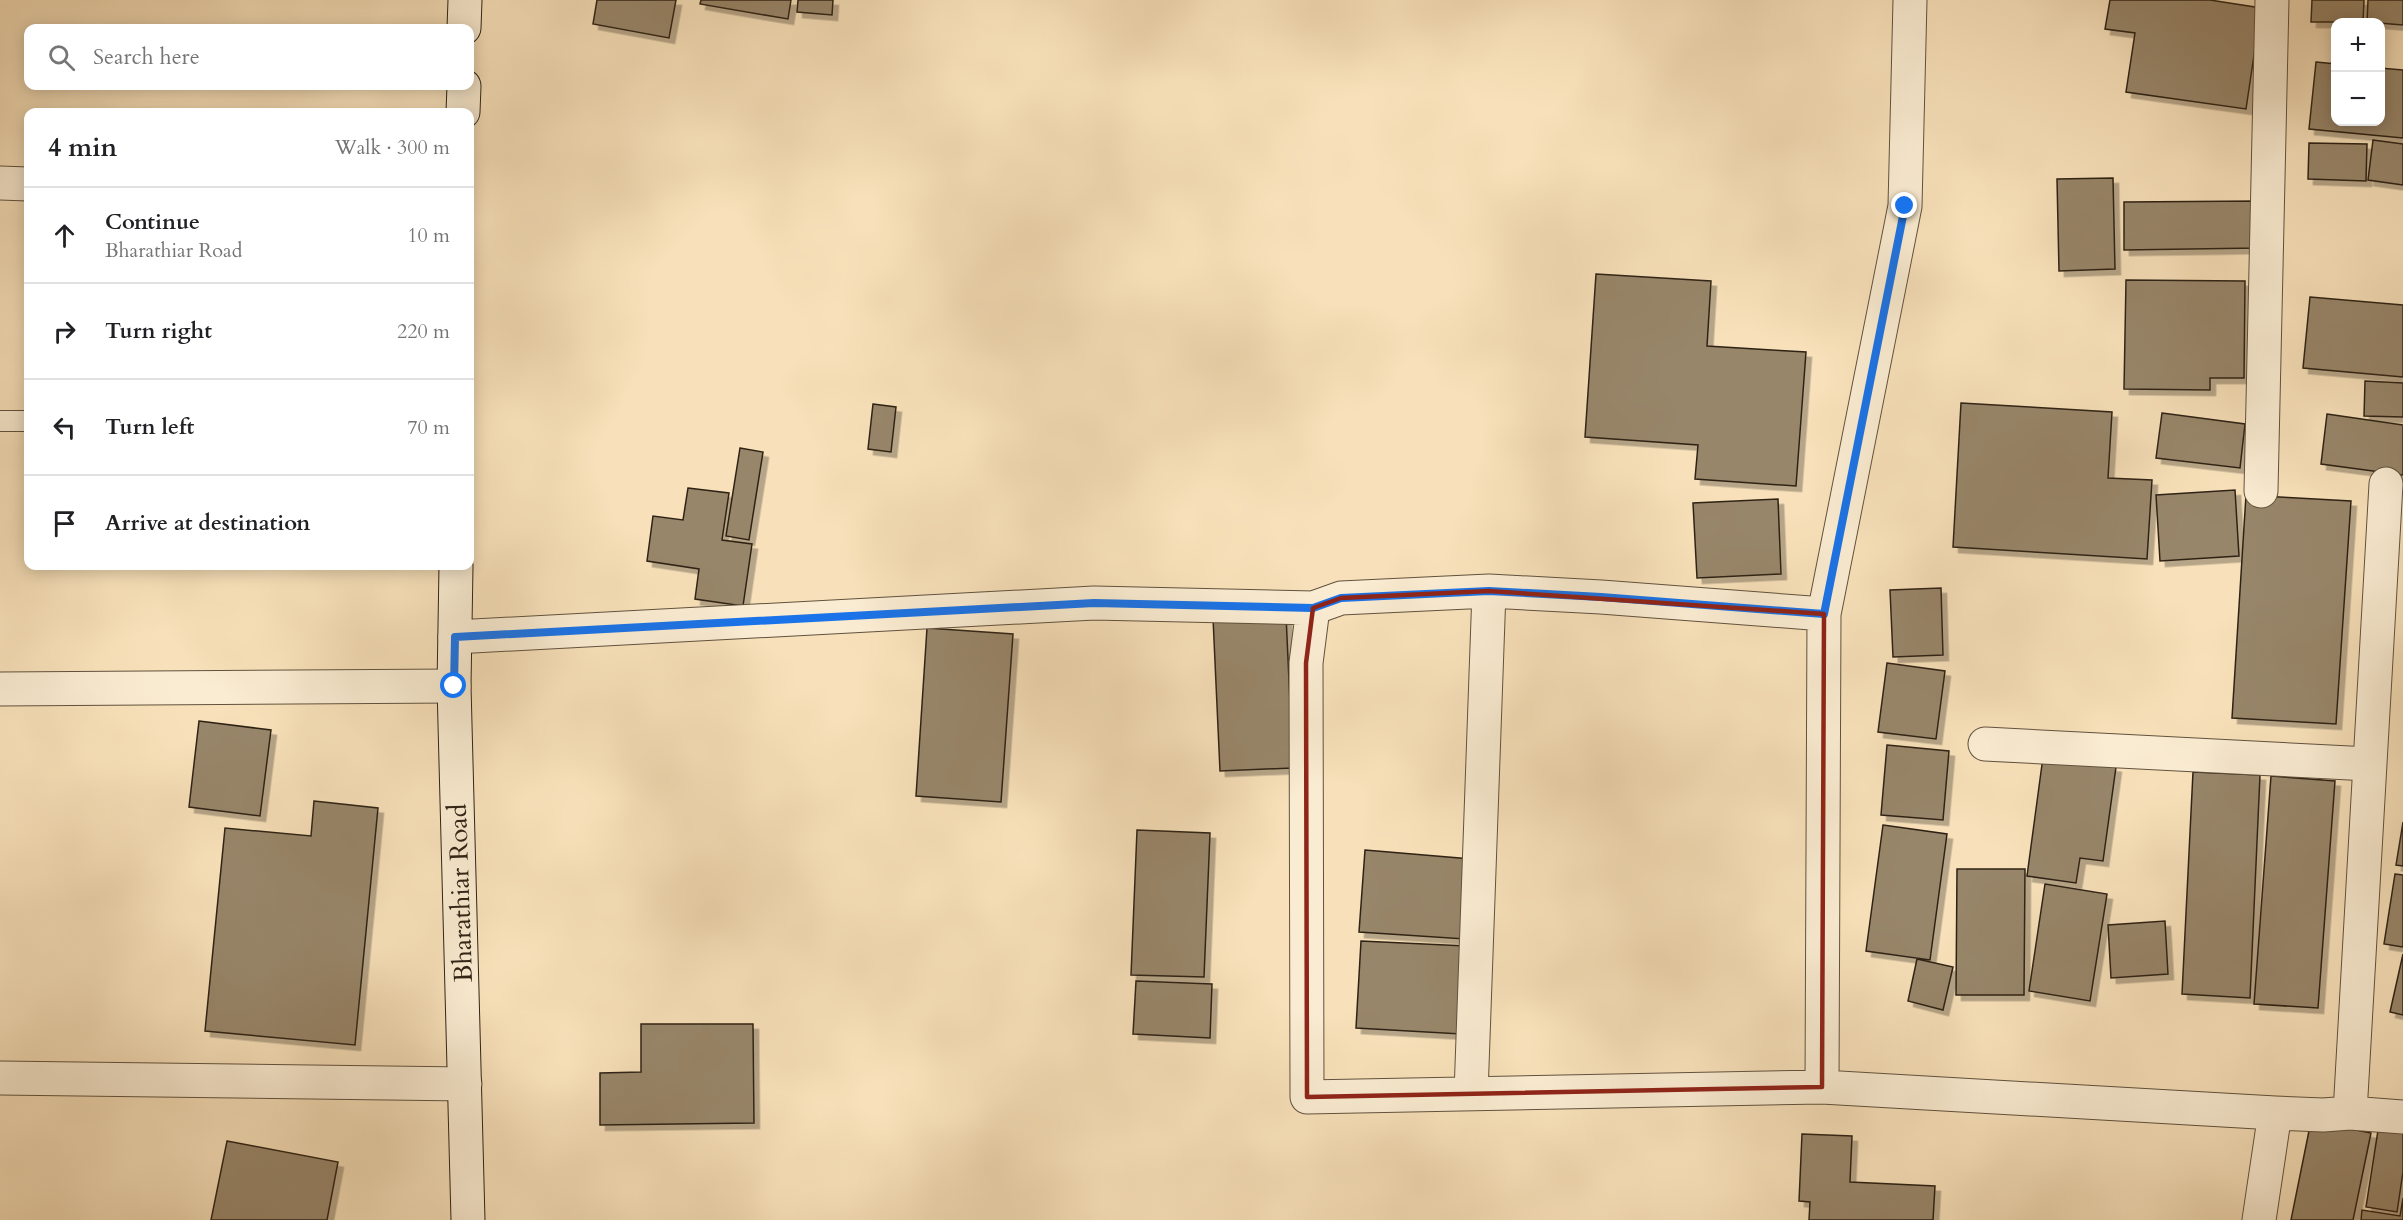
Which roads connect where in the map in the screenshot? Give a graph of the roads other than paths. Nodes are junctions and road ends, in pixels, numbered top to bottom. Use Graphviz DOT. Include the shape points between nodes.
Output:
graph roads {
  1 [pos="465,0"];
  2 [pos="1910,0"];
  3 [pos="2272,0"];
  4 [pos="464,24"];
  5 [pos="464,90"];
  6 [pos="463,108"];
  7 [pos="0,183"];
  8 [pos="24,184"];
  9 [pos="0,421"];
  10 [pos="24,421"];
  11 [pos="2386,484"];
  12 [pos="2261,491"];
  13 [pos="456,570"];
  14 [pos="1489,591"];
  15 [pos="1313,608"];
  16 [pos="1824,614"];
  17 [pos="455,637"];
  18 [pos="454,686"];
  19 [pos="0,689"];
  20 [pos="1985,744"];
  21 [pos="2369,764"];
  22 [pos="0,1078"];
  23 [pos="465,1084"];
  24 [pos="1822,1087"];
  25 [pos="1471,1094"];
  26 [pos="2275,1113"];
  27 [pos="2350,1113"];
  28 [pos="2403,1117"];
  29 [pos="468,1220"];
  30 [pos="2259,1220"];
  1 -- 4 [label="street"];
  2 -- 16 [label="street" via="1905,206"];
  3 -- 12 [label="street"];
  5 -- 6 [label="street"];
  7 -- 8 [label="street"];
  9 -- 10 [label="lane"];
  11 -- 21 [label="street"];
  13 -- 17 [label="street, Bharathiar Road"];
  14 -- 15 [label="street" via="1341,598"];
  14 -- 16 [label="street"];
  14 -- 25 [label="street"];
  15 -- 17 [label="street" via="1094,603"];
  15 -- 25 [label="street" via="1306,663 1307,1097"];
  16 -- 24 [label="street"];
  17 -- 18 [label="street, Bharathiar Road"];
  18 -- 19 [label="street"];
  18 -- 23 [label="street, Bharathiar Road"];
  20 -- 21 [label="street"];
  21 -- 27 [label="street"];
  22 -- 23 [label="street"];
  23 -- 29 [label="street, Bharathiar Road"];
  24 -- 25 [label="street"];
  24 -- 26 [label="street"];
  26 -- 27 [label="street"];
  26 -- 30 [label="street"];
  27 -- 28 [label="street"];
}
